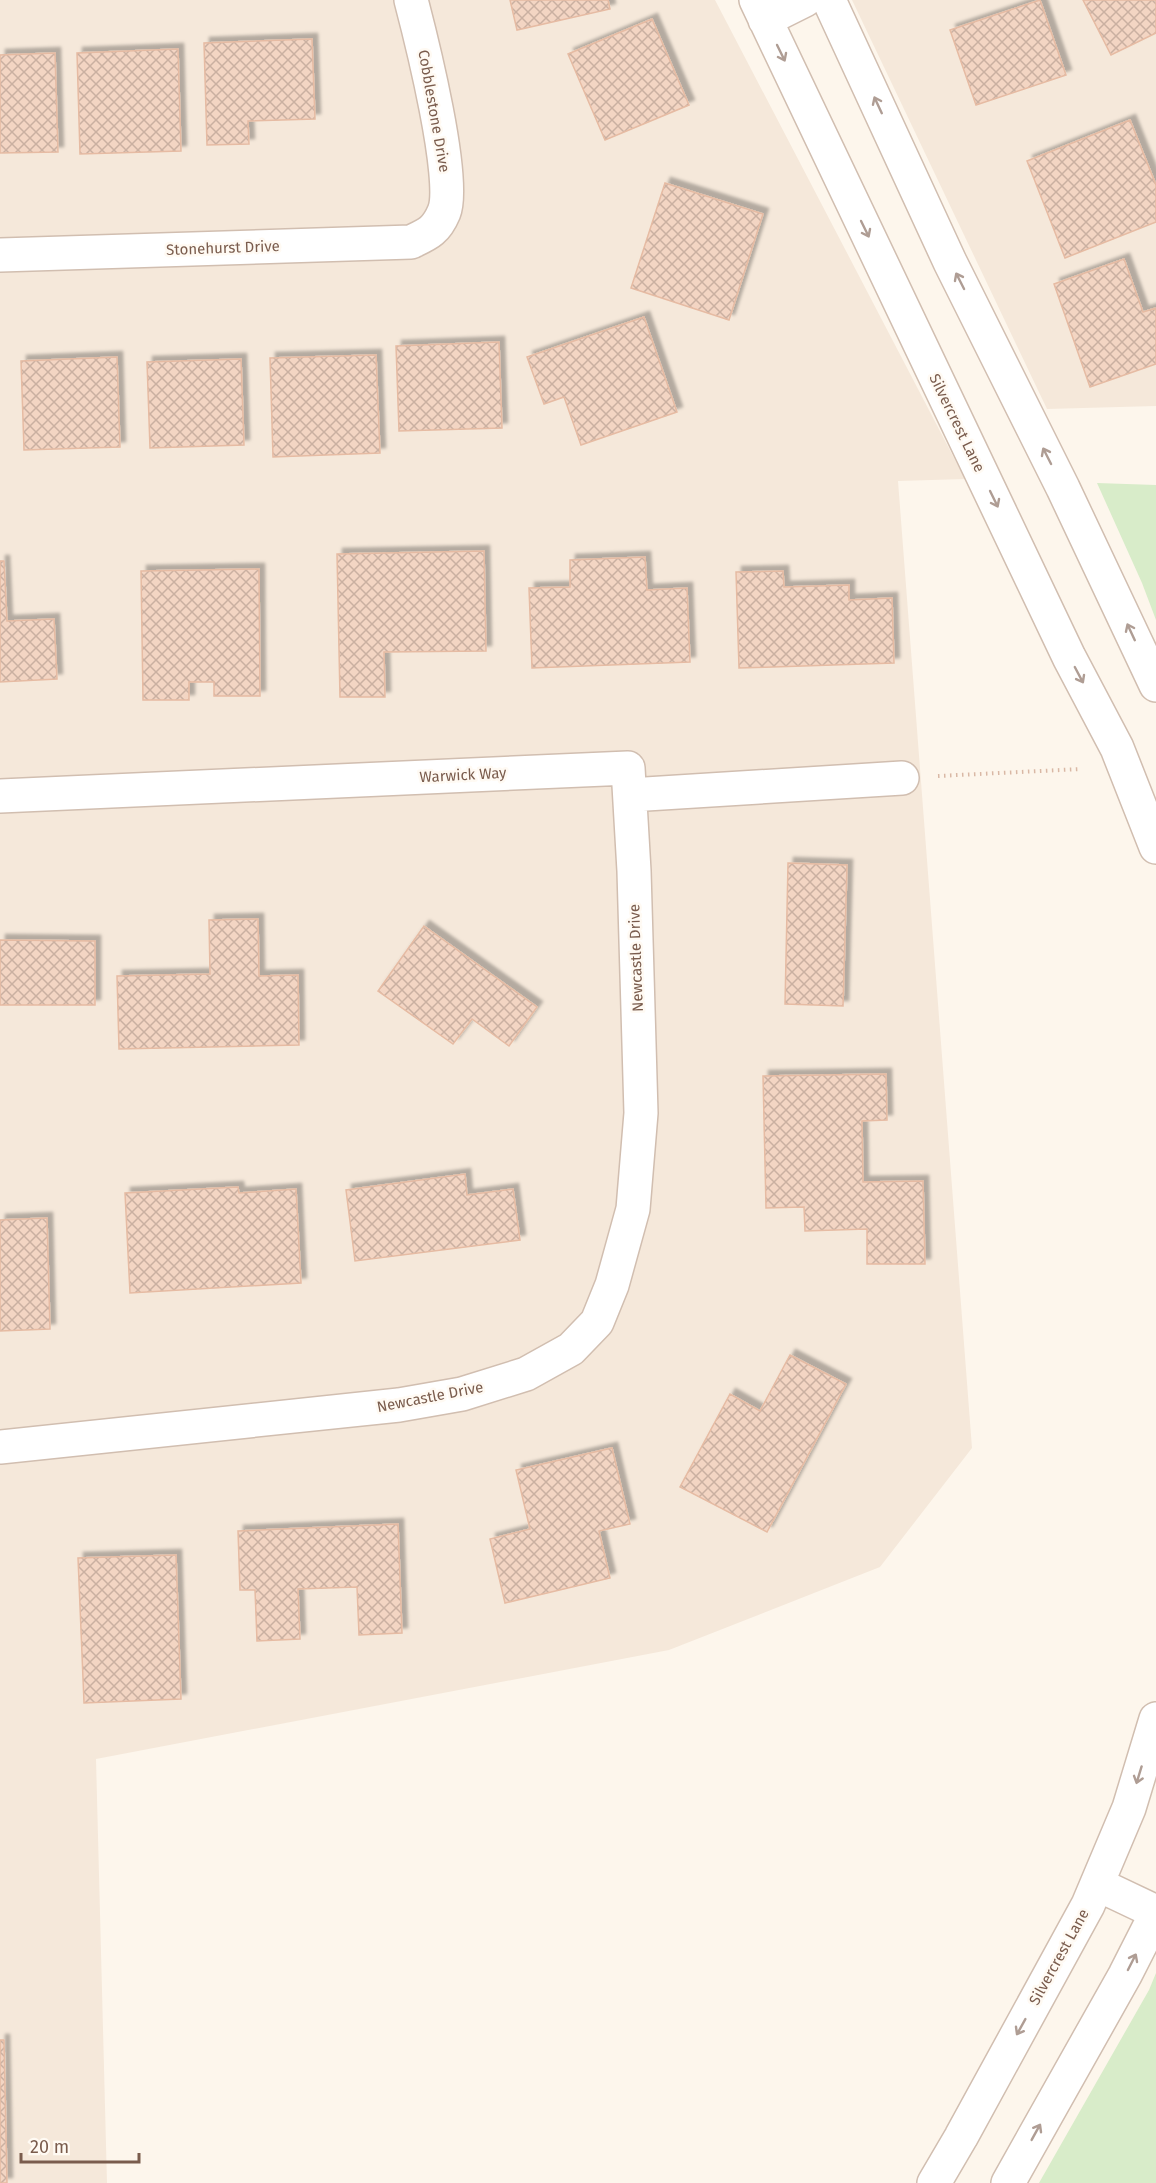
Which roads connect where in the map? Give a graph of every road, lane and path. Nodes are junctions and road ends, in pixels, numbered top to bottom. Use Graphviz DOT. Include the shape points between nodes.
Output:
graph roads {
  1 [pos="411,0"];
  2 [pos="805,0"];
  3 [pos="829,0"];
  4 [pos="760,10"];
  5 [pos="438,221"];
  6 [pos="0,255"];
  7 [pos="1156,685"];
  8 [pos="1081,769"];
  9 [pos="902,778"];
  10 [pos="630,795"];
  11 [pos="0,796"];
  12 [pos="1156,847"];
  13 [pos="0,1447"];
  14 [pos="1156,1719"];
  15 [pos="1097,1884"];
  16 [pos="1156,1913"];
  17 [pos="934,2183"];
  18 [pos="1008,2183"];
  1 -- 5 [label="street, Cobblestone Drive" via="447,175 444,211"];
  2 -- 4 [label="street"];
  7 -- 3 [label="street, one-way" via="950,262"];
  4 -- 12 [label="street, Silvercrest Lane, one-way" via="1064,646 1117,748"];
  5 -- 6 [label="street, Stonehurst Drive" via="432,232 411,242"];
  8 -- 9 [label="path"];
  9 -- 10 [label="street"];
  10 -- 11 [label="street, Warwick Way" via="627,768"];
  10 -- 13 [label="street, Newcastle Drive" via="641,1113 633,1209 612,1285 597,1322 571,1349 526,1374 462,1394 399,1406"];
  14 -- 15 [label="street, Silvercrest Lane, one-way" via="1129,1808"];
  15 -- 16 [label="street"];
  15 -- 17 [label="street, Silvercrest Lane, one-way"];
  18 -- 16 [label="street, one-way" via="1125,1976"];
}
